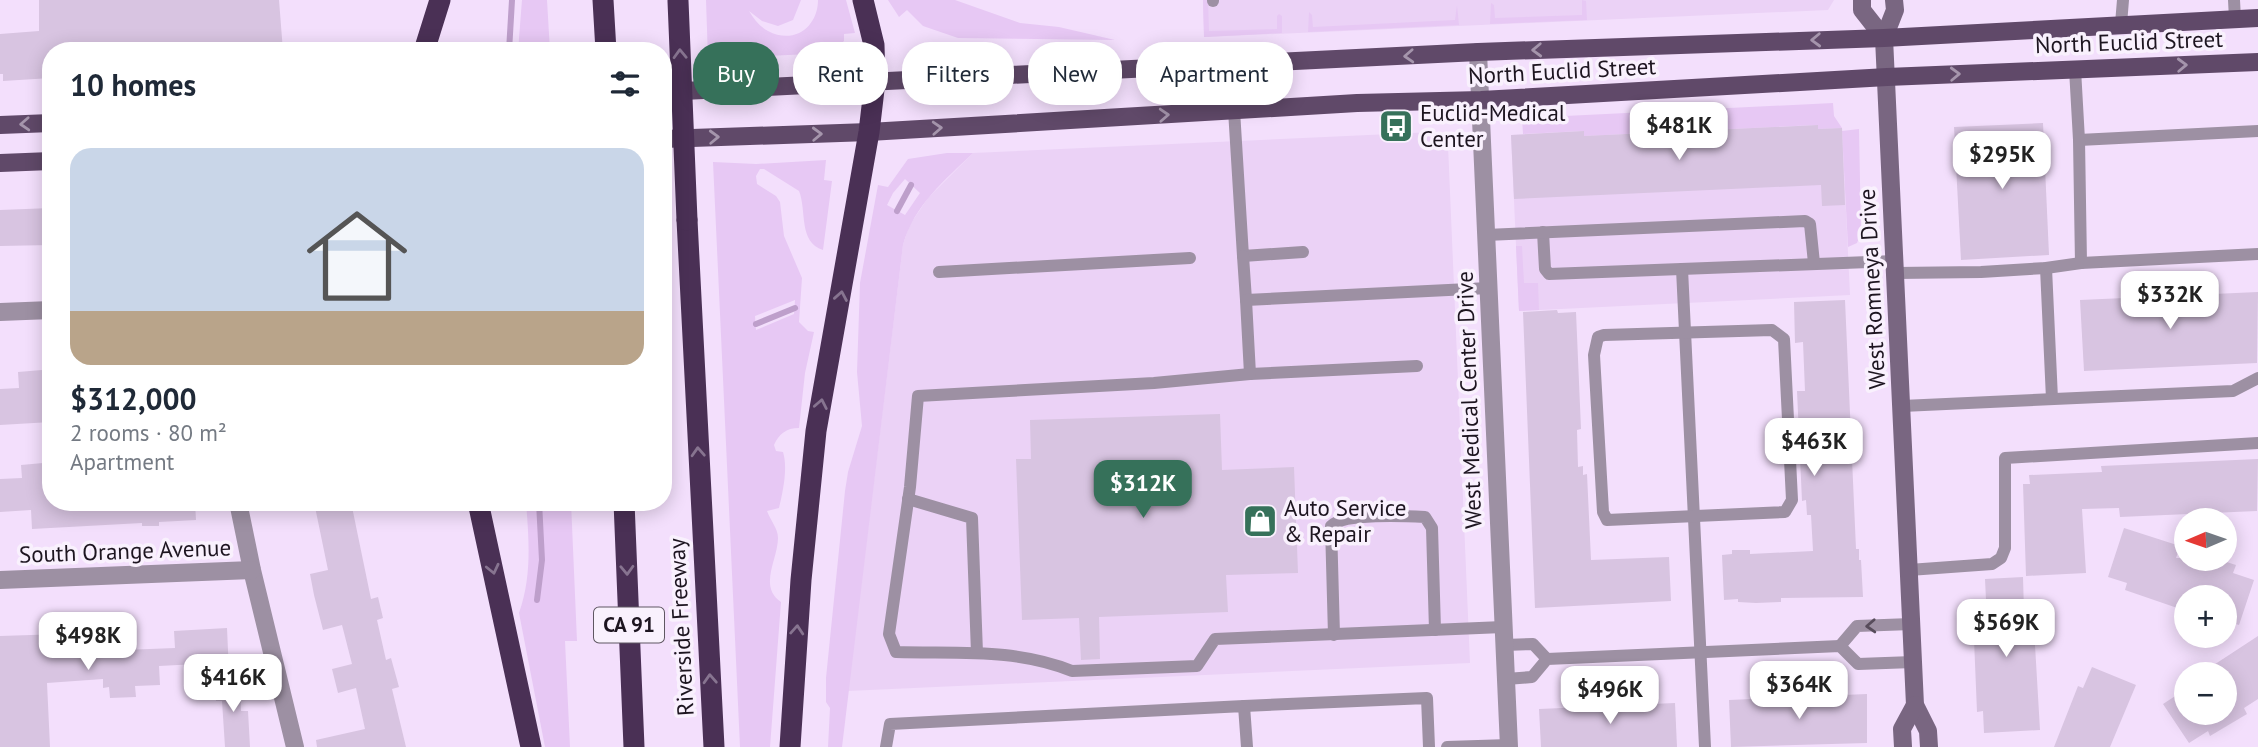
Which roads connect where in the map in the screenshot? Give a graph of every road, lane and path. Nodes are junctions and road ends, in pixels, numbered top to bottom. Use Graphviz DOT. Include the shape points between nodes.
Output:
graph roads {
  1 [pos="440,0"];
  2 [pos="863,0"];
  3 [pos="1862,0"];
  4 [pos="1894,0"];
  5 [pos="2123,0"];
  6 [pos="2234,0"];
  7 [pos="678,1"];
  8 [pos="603,2"];
  9 [pos="2258,18"];
  10 [pos="2235,19"];
  11 [pos="2122,24"];
  12 [pos="1884,38"];
  13 [pos="427,42"];
  14 [pos="605,42"];
  15 [pos="873,42"];
  16 [pos="1478,52"];
  17 [pos="2258,62"];
  18 [pos="2075,69"];
  19 [pos="1886,77"];
  20 [pos="888,80"];
  21 [pos="793,85"];
  22 [pos="672,92"];
  23 [pos="1481,100"];
  24 [pos="872,105"];
  25 [pos="1234,110"];
  26 [pos="42,123"];
  27 [pos="0,125"];
  28 [pos="2258,131"];
  29 [pos="869,132"];
  30 [pos="672,139"];
  31 [pos="2079,140"];
  32 [pos="42,161"];
  33 [pos="0,163"];
  34 [pos="1543,232"];
  35 [pos="1486,235"];
  36 [pos="1303,252"];
  37 [pos="2258,254"];
  38 [pos="1243,256"];
  39 [pos="1190,258"];
  40 [pos="2081,263"];
  41 [pos="1814,264"];
  42 [pos="1895,267"];
  43 [pos="2046,268"];
  44 [pos="1682,269"];
  45 [pos="939,272"];
  46 [pos="1489,288"];
  47 [pos="1246,300"];
  48 [pos="42,311"];
  49 [pos="0,313"];
  50 [pos="1685,333"];
  51 [pos="1417,366"];
  52 [pos="1250,374"];
  53 [pos="2258,378"];
  54 [pos="2052,399"];
  55 [pos="1902,406"];
  56 [pos="2258,443"];
  57 [pos="908,499"];
  58 [pos="240,511"];
  59 [pos="480,511"];
  60 [pos="624,511"];
  61 [pos="1693,517"];
  62 [pos="252,570"];
  63 [pos="1909,570"];
  64 [pos="0,580"];
  65 [pos="1912,624"];
  66 [pos="1435,630"];
  67 [pos="1334,635"];
  68 [pos="1504,636"];
  69 [pos="1840,646"];
  70 [pos="1700,652"];
  71 [pos="976,653"];
  72 [pos="1547,659"];
  73 [pos="1913,662"];
  74 [pos="1506,679"];
  75 [pos="1915,705"];
  76 [pos="1244,706"];
  77 [pos="1509,746"];
  78 [pos="296,747"];
  79 [pos="531,747"];
  80 [pos="634,747"];
  81 [pos="714,747"];
  82 [pos="790,747"];
  83 [pos="886,747"];
  84 [pos="1247,747"];
  85 [pos="1429,747"];
  86 [pos="1447,747"];
  87 [pos="1705,747"];
  88 [pos="1903,747"];
  89 [pos="1929,747"];
  1 -- 13 [label="highway"];
  2 -- 15 [label="highway"];
  3 -- 12 [label="street" via="1862,10"];
  4 -- 12 [label="street, West Romneya Drive" via="1895,10"];
  5 -- 11 [label="lane"];
  6 -- 10 [label="lane"];
  81 -- 7 [label="highway, Riverside Freeway, one-way, bridge"];
  8 -- 14 [label="highway"];
  9 -- 10 [label="main road, North Euclid Street"];
  10 -- 11 [label="main road, North Euclid Street"];
  11 -- 12 [label="main road, North Euclid Street"];
  12 -- 16 [label="main road, North Euclid Street, one-way"];
  12 -- 19 [label="street, West Romneya Drive"];
  16 -- 20 [label="main road, North Euclid Street, one-way"];
  16 -- 23 [label="street, West Medical Center Drive"];
  18 -- 17 [label="main road, North Euclid Street, one-way"];
  19 -- 18 [label="main road, North Euclid Street, one-way"];
  18 -- 31 [label="lane"];
  19 -- 23 [label="main road, North Euclid Street"];
  19 -- 42 [label="street, West Romneya Drive"];
  21 -- 22 [label="main road, North Euclid Street"];
  23 -- 25 [label="main road, North Euclid Street"];
  23 -- 35 [label="street, West Medical Center Drive"];
  24 -- 29 [label="highway"];
  29 -- 25 [label="main road, North Euclid Street, one-way"];
  25 -- 38 [label="lane"];
  26 -- 27 [label="main road, one-way"];
  28 -- 31 [label="lane"];
  30 -- 29 [label="main road, North Euclid Street, one-way"];
  82 -- 29 [label="highway, one-way" via="816,431"];
  31 -- 40 [label="lane"];
  32 -- 33 [label="main road"];
  34 -- 35 [label="lane"];
  34 -- 41 [label="lane" via="1805,221 1810,224"];
  34 -- 44 [label="lane" via="1549,274"];
  35 -- 46 [label="street, West Medical Center Drive"];
  36 -- 38 [label="lane"];
  37 -- 40 [label="lane"];
  38 -- 47 [label="lane"];
  39 -- 45 [label="lane"];
  40 -- 43 [label="lane"];
  41 -- 42 [label="lane"];
  41 -- 44 [label="lane"];
  42 -- 43 [label="lane"];
  42 -- 55 [label="street, West Romneya Drive"];
  43 -- 54 [label="lane"];
  44 -- 50 [label="lane"];
  46 -- 47 [label="lane"];
  46 -- 68 [label="street, West Medical Center Drive"];
  47 -- 52 [label="lane"];
  48 -- 49 [label="street"];
  50 -- 61 [label="lane"];
  50 -- 61 [label="lane" via="1604,335 1598,338 1594,355 1605,518"];
  50 -- 61 [label="lane" via="1772,331 1784,339 1791,473 1792,500 1785,512"];
  51 -- 52 [label="lane"];
  52 -- 57 [label="lane" via="918,396"];
  53 -- 54 [label="lane" via="2233,391"];
  54 -- 55 [label="lane"];
  55 -- 63 [label="street, West Romneya Drive"];
  56 -- 63 [label="lane" via="2005,458 2005,548 2001,558 1992,564"];
  57 -- 71 [label="lane" via="972,518"];
  57 -- 71 [label="lane" via="889,634 897,652"];
  58 -- 62 [label="street"];
  59 -- 79 [label="highway, one-way"];
  60 -- 80 [label="highway, CA 91, one-way"];
  61 -- 70 [label="lane"];
  62 -- 64 [label="street, South Orange Avenue"];
  62 -- 78 [label="street"];
  63 -- 65 [label="street, West Romneya Drive"];
  65 -- 69 [label="lane, one-way" via="1857,626"];
  65 -- 73 [label="street, West Romneya Drive"];
  66 -- 67 [label="lane"];
  66 -- 67 [label="lane" via="1432,527 1425,517 1343,519 1332,526"];
  66 -- 68 [label="lane"];
  67 -- 71 [label="lane" via="1215,639 1197,666 1072,671 998,653"];
  68 -- 72 [label="lane" via="1533,645"];
  68 -- 74 [label="street, West Medical Center Drive"];
  69 -- 70 [label="lane"];
  69 -- 73 [label="lane" via="1858,664"];
  70 -- 72 [label="lane"];
  70 -- 87 [label="lane"];
  72 -- 74 [label="lane" via="1532,677"];
  73 -- 75 [label="street, West Romneya Drive"];
  74 -- 77 [label="street, West Medical Center Drive"];
  75 -- 88 [label="street, West Romneya Drive" via="1902,729"];
  75 -- 89 [label="street, West Romneya Drive" via="1928,730"];
  76 -- 83 [label="lane" via="890,724"];
  76 -- 84 [label="lane"];
  76 -- 85 [label="lane" via="1427,698"];
  77 -- 86 [label="lane"];
}
